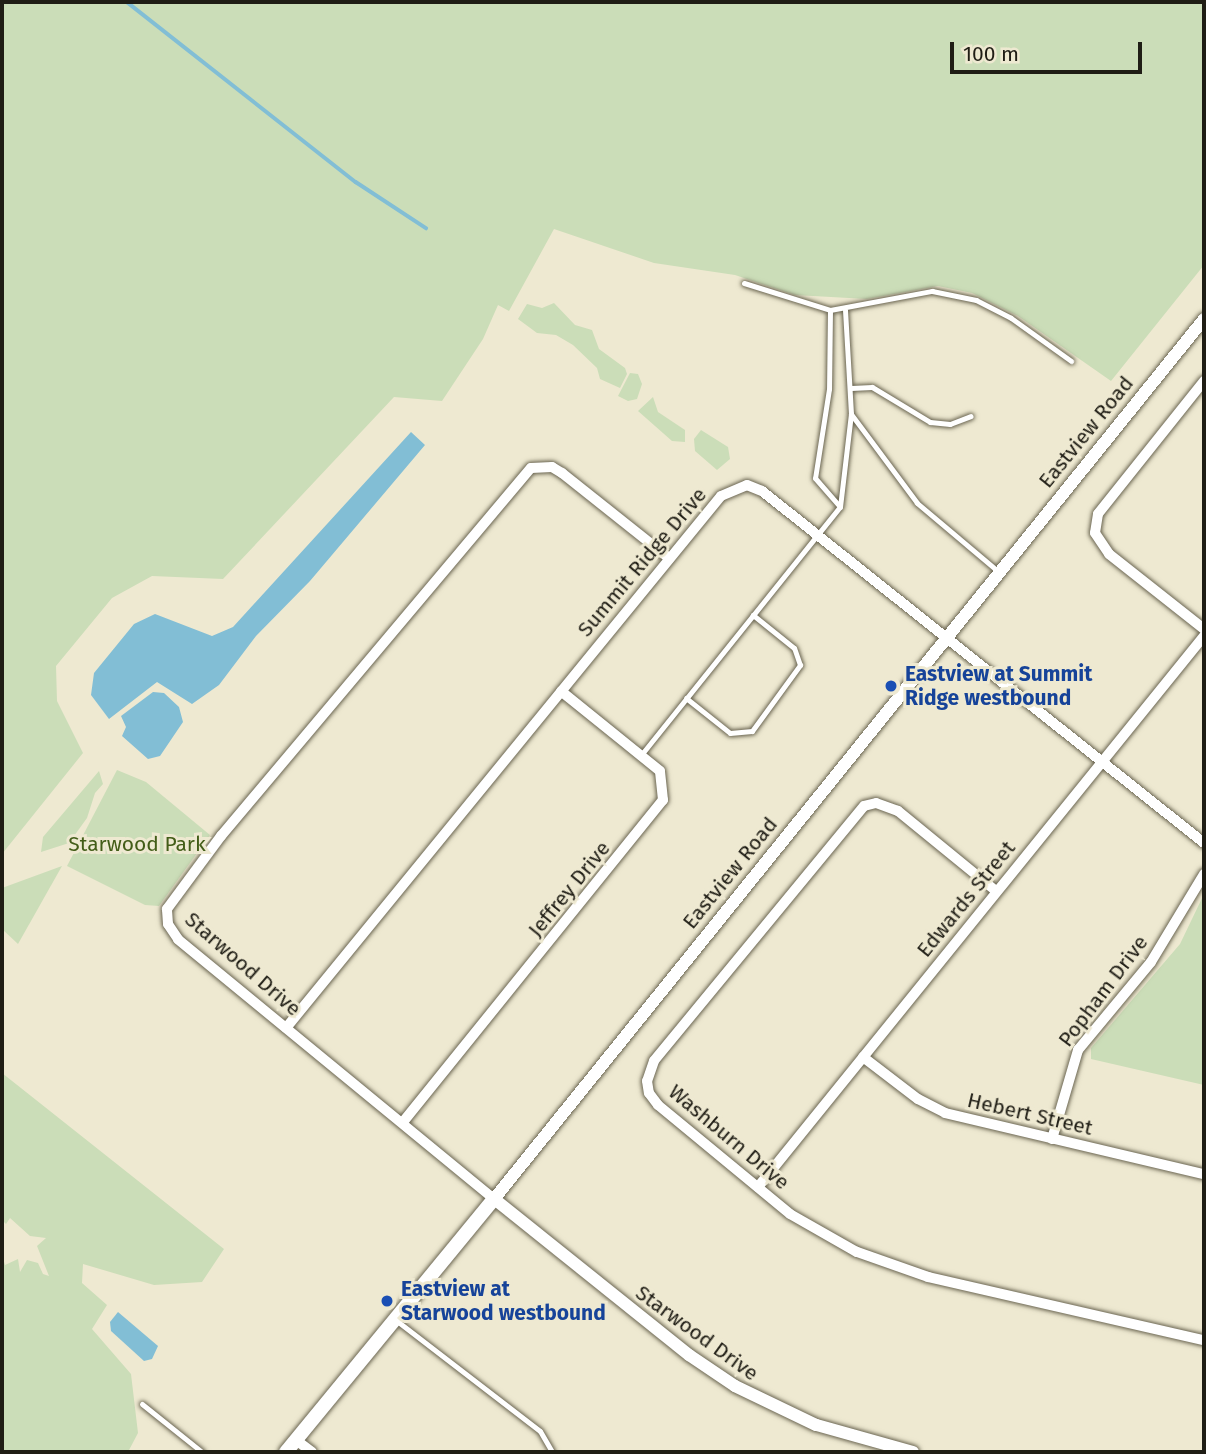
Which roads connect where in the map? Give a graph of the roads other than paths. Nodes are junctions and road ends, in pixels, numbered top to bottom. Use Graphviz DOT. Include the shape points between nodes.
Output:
graph roads {
  1 [pos="744,283"];
  2 [pos="830,310"];
  3 [pos="845,310"];
  4 [pos="1204,318"];
  5 [pos="1070,361"];
  6 [pos="1204,381"];
  7 [pos="851,388"];
  8 [pos="851,414"];
  9 [pos="971,416"];
  10 [pos="840,507"];
  11 [pos="817,535"];
  12 [pos="669,558"];
  13 [pos="1000,573"];
  14 [pos="753,615"];
  15 [pos="1204,629"];
  16 [pos="1204,636"];
  17 [pos="945,637"];
  18 [pos="561,691"];
  19 [pos="686,698"];
  20 [pos="641,755"];
  21 [pos="1100,762"];
  22 [pos="1204,843"];
  23 [pos="1204,874"];
  24 [pos="996,891"];
  25 [pos="286,1028"];
  26 [pos="863,1057"];
  27 [pos="403,1122"];
  28 [pos="1052,1139"];
  29 [pos="1204,1174"];
  30 [pos="758,1187"];
  31 [pos="494,1199"];
  32 [pos="395,1320"];
  33 [pos="1204,1340"];
  34 [pos="142,1404"];
  35 [pos="296,1440"];
  36 [pos="202,1452"];
  37 [pos="286,1452"];
  38 [pos="312,1452"];
  39 [pos="552,1452"];
  40 [pos="913,1452"];
  1 -- 2 [label="lane"];
  2 -- 3 [label="lane"];
  2 -- 10 [label="lane" via="829,389 815,478"];
  3 -- 5 [label="lane" via="932,291 976,300 1011,318"];
  3 -- 7 [label="lane"];
  4 -- 13 [label="street, Eastview Road"];
  6 -- 15 [label="street" via="1098,514 1094,533 1109,554"];
  7 -- 8 [label="lane"];
  7 -- 9 [label="lane" via="872,387 930,422 950,424"];
  8 -- 10 [label="lane"];
  8 -- 13 [label="lane" via="917,503"];
  10 -- 11 [label="lane"];
  11 -- 12 [label="street, Summit Ridge Drive" via="762,491 747,485 721,496"];
  11 -- 14 [label="lane"];
  11 -- 17 [label="street, Summit Ridge Drive"];
  12 -- 18 [label="street, Summit Ridge Drive"];
  12 -- 25 [label="street, Starwood Drive" via="562,473 552,467 531,468 221,836 170,901 168,924 178,939"];
  13 -- 17 [label="street, Eastview Road"];
  14 -- 19 [label="lane"];
  14 -- 19 [label="lane" via="794,648 800,665 752,732 730,733"];
  16 -- 21 [label="street, Edwards Street"];
  17 -- 21 [label="street, Summit Ridge Drive"];
  17 -- 31 [label="street, Eastview Road"];
  18 -- 20 [label="street, Jeffrey Drive"];
  18 -- 25 [label="street, Summit Ridge Drive"];
  19 -- 20 [label="lane"];
  20 -- 27 [label="street, Jeffrey Drive" via="662,778 664,793 658,810"];
  21 -- 22 [label="street, Summit Ridge Drive"];
  21 -- 24 [label="street, Edwards Street"];
  23 -- 28 [label="street, Popham Drive" via="1151,962 1078,1050"];
  24 -- 26 [label="street, Edwards Street"];
  24 -- 30 [label="street, Washburn Drive" via="887,805 864,806 836,835 649,1071 649,1093 658,1105"];
  25 -- 27 [label="street, Starwood Drive"];
  26 -- 28 [label="street, Hebert Street" via="918,1099 945,1113"];
  26 -- 30 [label="street, Edwards Street"];
  27 -- 31 [label="street, Starwood Drive"];
  28 -- 29 [label="street, Hebert Street"];
  30 -- 33 [label="street, Washburn Drive" via="811,1228 890,1265"];
  31 -- 32 [label="main road, Eastview Road"];
  31 -- 40 [label="street, Starwood Drive" via="689,1355 735,1386 816,1425"];
  32 -- 35 [label="main road, Eastview Road"];
  32 -- 39 [label="lane" via="540,1431"];
  34 -- 36 [label="lane"];
  35 -- 37 [label="main road, Eastview Road"];
  35 -- 38 [label="street"];
}
